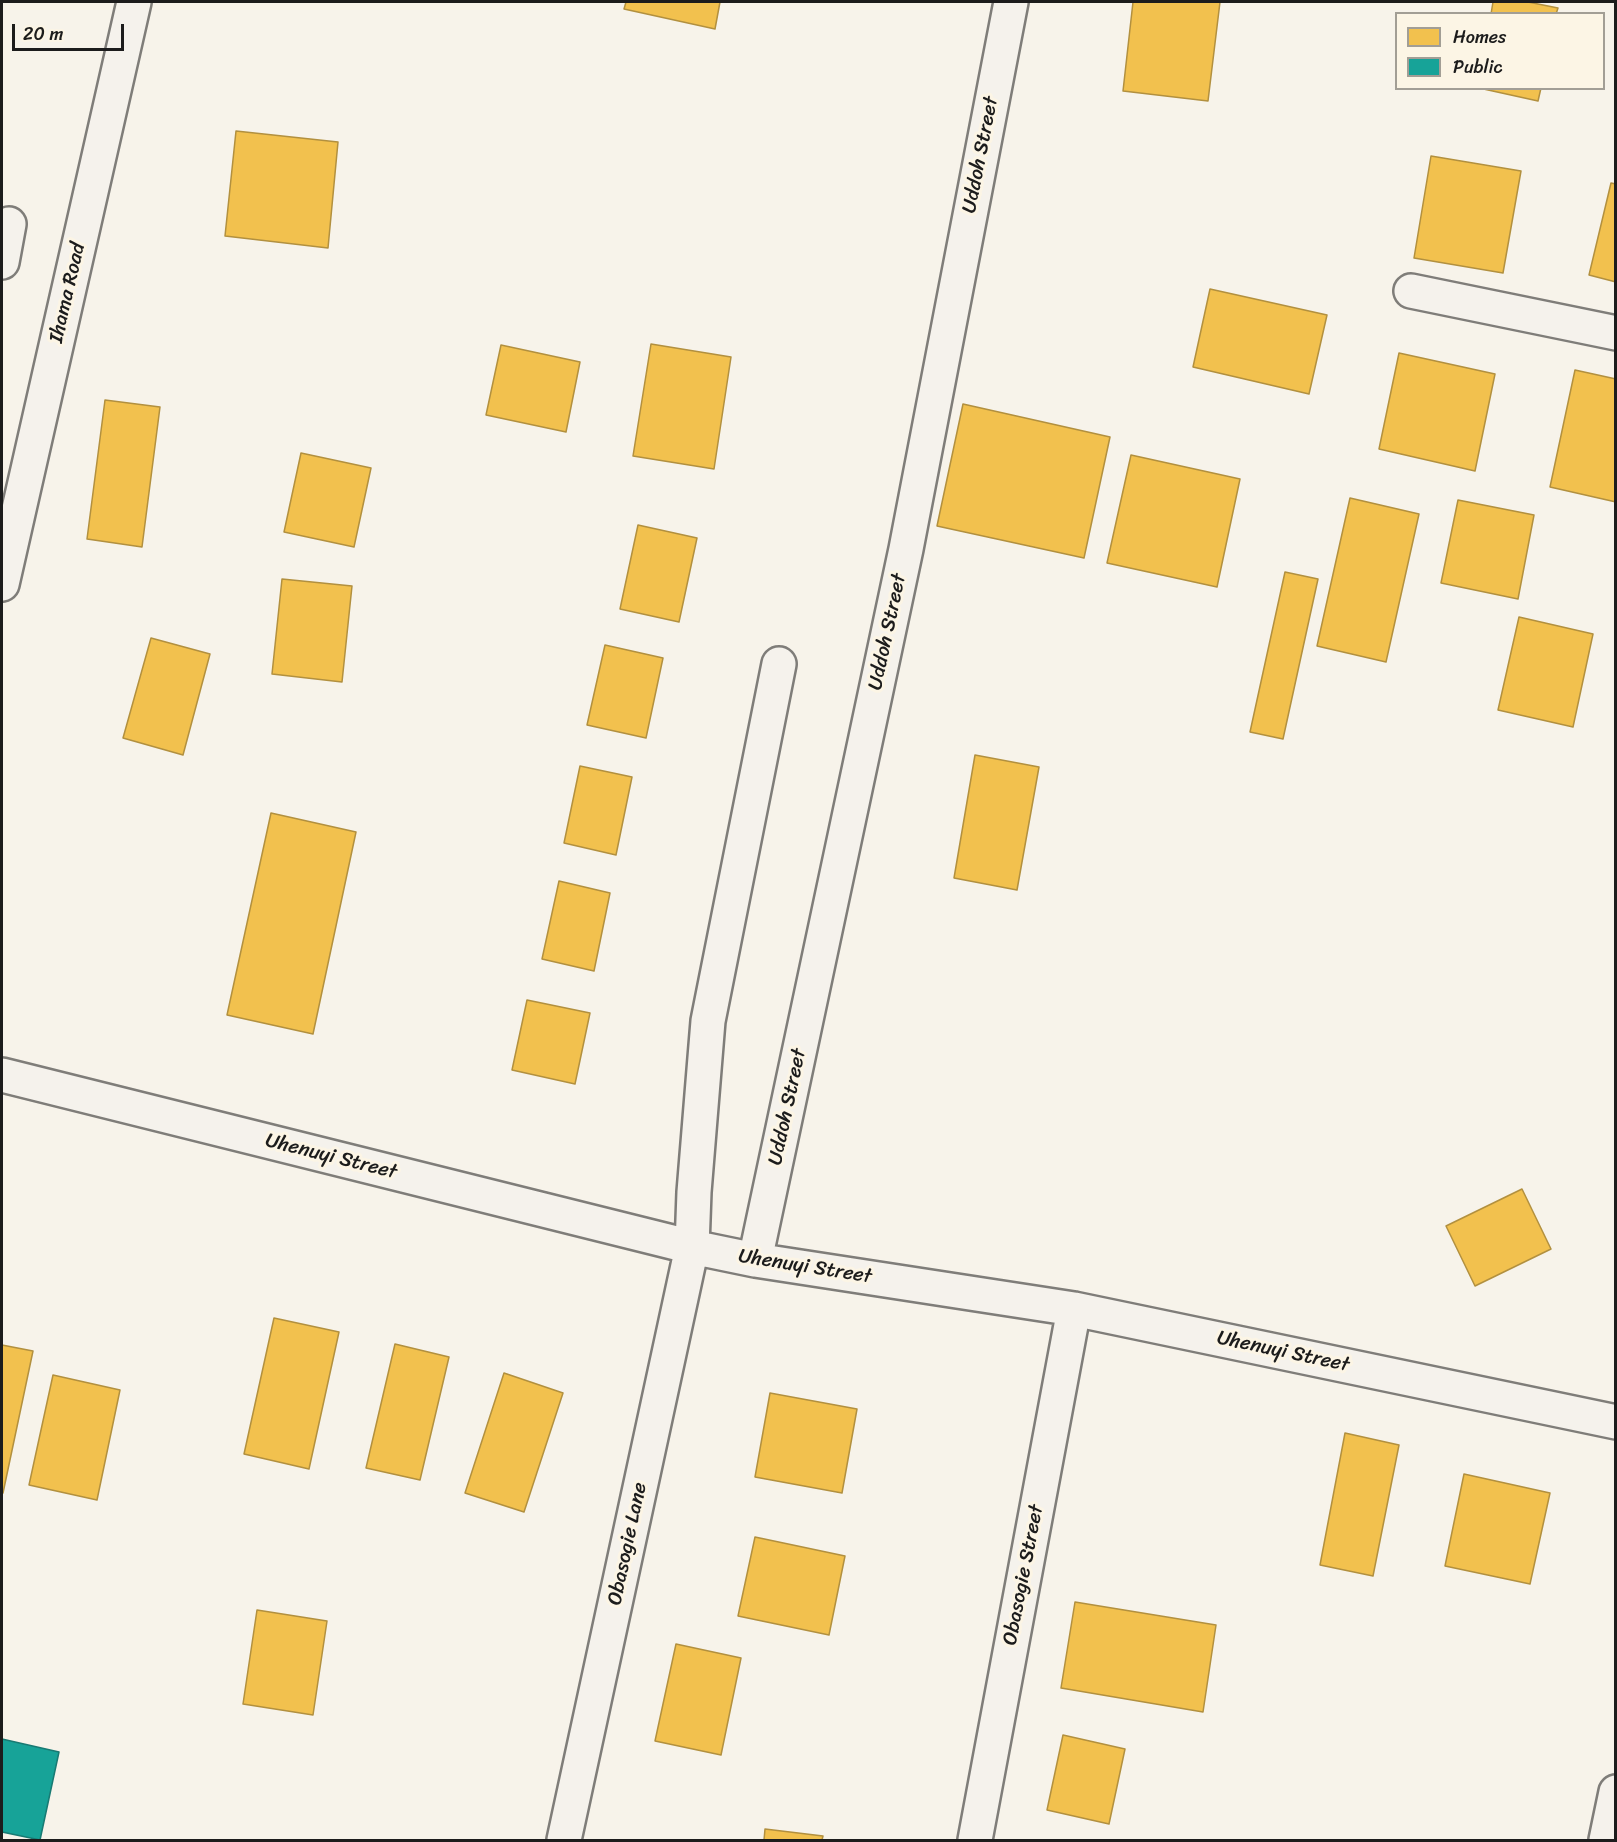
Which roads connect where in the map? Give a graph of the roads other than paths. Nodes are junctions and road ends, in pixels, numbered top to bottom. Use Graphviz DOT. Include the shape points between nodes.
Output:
graph roads {
  1 [pos="134,2"];
  2 [pos="1011,2"];
  3 [pos="9,224"];
  4 [pos="2,262"];
  5 [pos="1411,291"];
  6 [pos="1616,333"];
  7 [pos="2,584"];
  8 [pos="780,664"];
  9 [pos="2,1075"];
  10 [pos="692,1247"];
  11 [pos="755,1260"];
  12 [pos="1074,1309"];
  13 [pos="1616,1422"];
  14 [pos="1616,1792"];
  15 [pos="564,1840"];
  16 [pos="975,1840"];
  17 [pos="1606,1840"];
  1 -- 7 [label="street, Ihama Road"];
  2 -- 11 [label="street, Uddoh Street" via="906,549"];
  3 -- 4 [label="street"];
  5 -- 6 [label="street"];
  8 -- 10 [label="street, Obasogie Lane" via="708,1021"];
  9 -- 10 [label="street, Uhenuyi Street"];
  10 -- 11 [label="street, Uhenuyi Street"];
  10 -- 15 [label="street, Obasogie Lane"];
  11 -- 12 [label="street, Uhenuyi Street"];
  12 -- 13 [label="street, Uhenuyi Street"];
  12 -- 16 [label="street, Obasogie Street"];
  14 -- 17 [label="street"];
}
